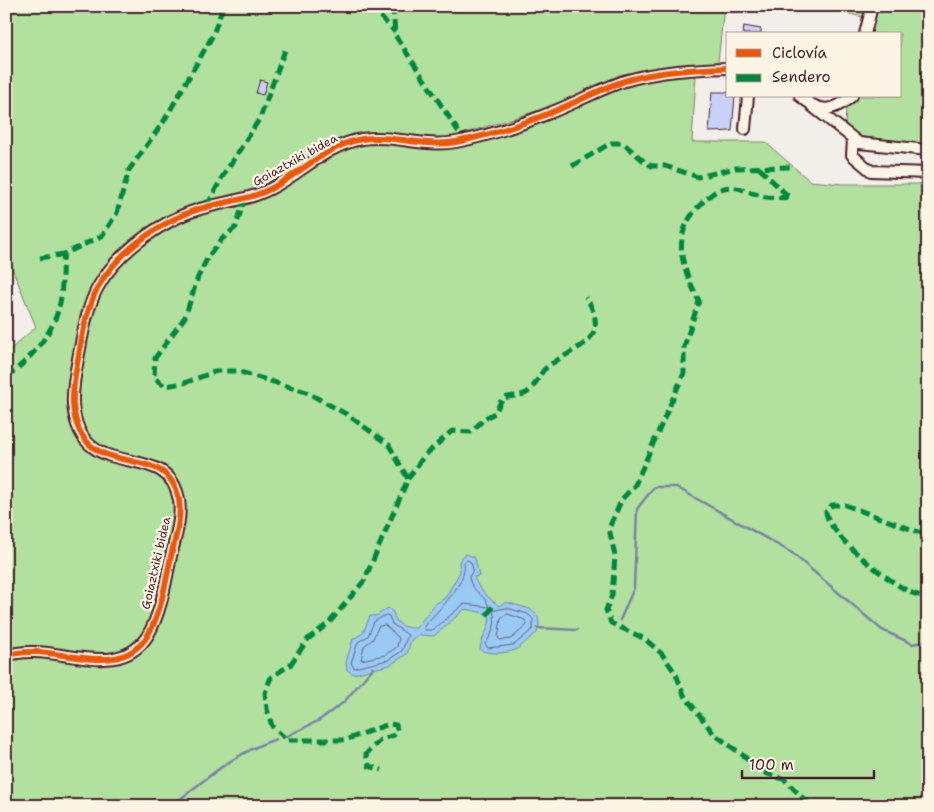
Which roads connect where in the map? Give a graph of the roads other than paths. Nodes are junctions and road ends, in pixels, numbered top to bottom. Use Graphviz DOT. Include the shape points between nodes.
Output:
graph roads {
  1 [pos="872,6"];
  2 [pos="866,32"];
  3 [pos="726,68"];
  4 [pos="748,98"];
  5 [pos="802,98"];
  6 [pos="850,98"];
  7 [pos="812,106"];
  8 [pos="841,106"];
  9 [pos="838,127"];
  10 [pos="746,129"];
  11 [pos="853,140"];
  12 [pos="928,150"];
  13 [pos="928,173"];
  14 [pos="6,656"];
  1 -- 2 [label="street"];
  3 -- 14 [label="street, Goiaztxiki bidea" via="671,72 628,80 551,113 456,142 380,138 353,141 256,195 212,205 171,221 126,254 99,285 89,310 75,374 73,406 76,422 88,446 109,456 148,464 163,472 177,492 179,514 157,611 148,635 130,653 94,660 31,652"];
  4 -- 10 [label="street"];
  5 -- 7 [label="street"];
  6 -- 8 [label="street"];
  7 -- 8 [label="street"];
  7 -- 9 [label="street"];
  8 -- 9 [label="street"];
  9 -- 11 [label="street"];
  11 -- 12 [label="street"];
  11 -- 13 [label="street" via="852,155 871,171"];
}
